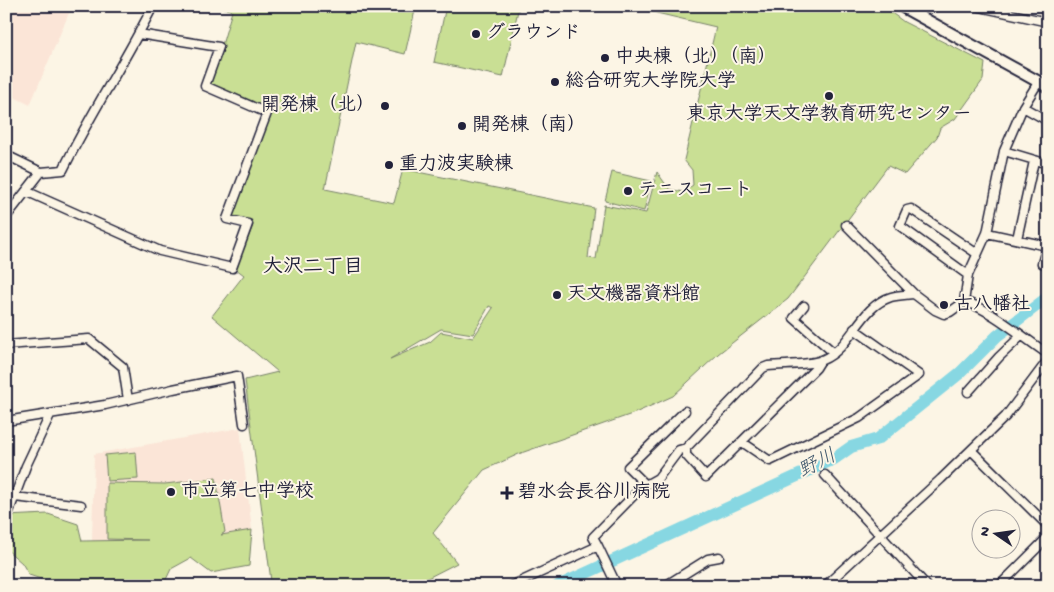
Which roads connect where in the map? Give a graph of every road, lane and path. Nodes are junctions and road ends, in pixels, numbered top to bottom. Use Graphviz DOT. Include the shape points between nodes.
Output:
graph roads {
  1 [pos="154,6"];
  2 [pos="902,6"];
  3 [pos="975,6"];
  4 [pos="1048,22"];
  5 [pos="139,34"];
  6 [pos="1044,82"];
  7 [pos="1023,107"];
  8 [pos="1048,120"];
  9 [pos="1004,151"];
  10 [pos="6,155"];
  11 [pos="1034,160"];
  12 [pos="1048,164"];
  13 [pos="41,172"];
  14 [pos="28,192"];
  15 [pos="10,208"];
  16 [pos="6,217"];
  17 [pos="846,225"];
  18 [pos="987,233"];
  19 [pos="1017,239"];
  20 [pos="1047,244"];
  21 [pos="976,253"];
  22 [pos="1048,266"];
  23 [pos="968,275"];
  24 [pos="914,294"];
  25 [pos="964,302"];
  26 [pos="804,306"];
  27 [pos="854,329"];
  28 [pos="1021,336"];
  29 [pos="6,345"];
  30 [pos="834,353"];
  31 [pos="1048,354"];
  32 [pos="821,360"];
  33 [pos="1048,360"];
  34 [pos="968,392"];
  35 [pos="128,400"];
  36 [pos="685,411"];
  37 [pos="50,415"];
  38 [pos="6,421"];
  39 [pos="244,424"];
  40 [pos="742,442"];
  41 [pos="686,448"];
  42 [pos="971,450"];
  43 [pos="825,475"];
  44 [pos="646,485"];
  45 [pos="15,497"];
  46 [pos="81,505"];
  47 [pos="7,517"];
  48 [pos="1048,526"];
  49 [pos="880,536"];
  50 [pos="1048,537"];
  51 [pos="598,547"];
  52 [pos="718,557"];
  53 [pos="511,586"];
  54 [pos="617,586"];
  55 [pos="665,586"];
  56 [pos="825,586"];
  57 [pos="927,586"];
  58 [pos="999,586"];
  1 -- 5 [label="street"];
  2 -- 6 [label="main road"];
  3 -- 4 [label="street"];
  5 -- 13 [label="street" via="80,134 63,170"];
  5 -- 14 [label="street" via="219,48 205,86 267,113 227,219 248,224 232,268 160,251"];
  6 -- 7 [label="street"];
  7 -- 8 [label="street"];
  7 -- 9 [label="street"];
  9 -- 11 [label="street"];
  9 -- 18 [label="street"];
  10 -- 13 [label="street"];
  11 -- 12 [label="street"];
  11 -- 19 [label="street"];
  13 -- 14 [label="street"];
  14 -- 15 [label="street"];
  15 -- 16 [label="street"];
  17 -- 24 [label="street"];
  18 -- 19 [label="street"];
  18 -- 21 [label="street"];
  19 -- 20 [label="street"];
  20 -- 22 [label="street" via="1042,263"];
  21 -- 23 [label="street"];
  21 -- 23 [label="street" via="911,209 899,222 900,226"];
  23 -- 25 [label="street"];
  24 -- 25 [label="street" via="944,314"];
  24 -- 27 [label="street" via="890,297 872,307"];
  25 -- 28 [label="street"];
  26 -- 30 [label="street" via="794,318"];
  27 -- 30 [label="street"];
  27 -- 40 [label="street" via="919,375 859,418 770,461"];
  28 -- 31 [label="street"];
  28 -- 34 [label="street"];
  29 -- 35 [label="street" via="89,339 123,367"];
  30 -- 32 [label="street"];
  32 -- 40 [label="street"];
  32 -- 41 [label="street" via="763,368"];
  33 -- 42 [label="street" via="1006,416"];
  35 -- 37 [label="street"];
  35 -- 39 [label="street" via="237,376"];
  36 -- 44 [label="street" via="628,467"];
  37 -- 38 [label="street"];
  37 -- 45 [label="street"];
  40 -- 41 [label="street" via="706,477 686,455"];
  41 -- 44 [label="street" via="679,450 658,478"];
  42 -- 48 [label="street"];
  42 -- 49 [label="street"];
  43 -- 49 [label="street"];
  44 -- 51 [label="street" via="593,537"];
  45 -- 46 [label="street"];
  45 -- 47 [label="street"];
  49 -- 56 [label="street"];
  49 -- 57 [label="street"];
  50 -- 58 [label="street"];
  51 -- 53 [label="street"];
  51 -- 54 [label="street"];
  52 -- 55 [label="street" via="708,559"];
}
